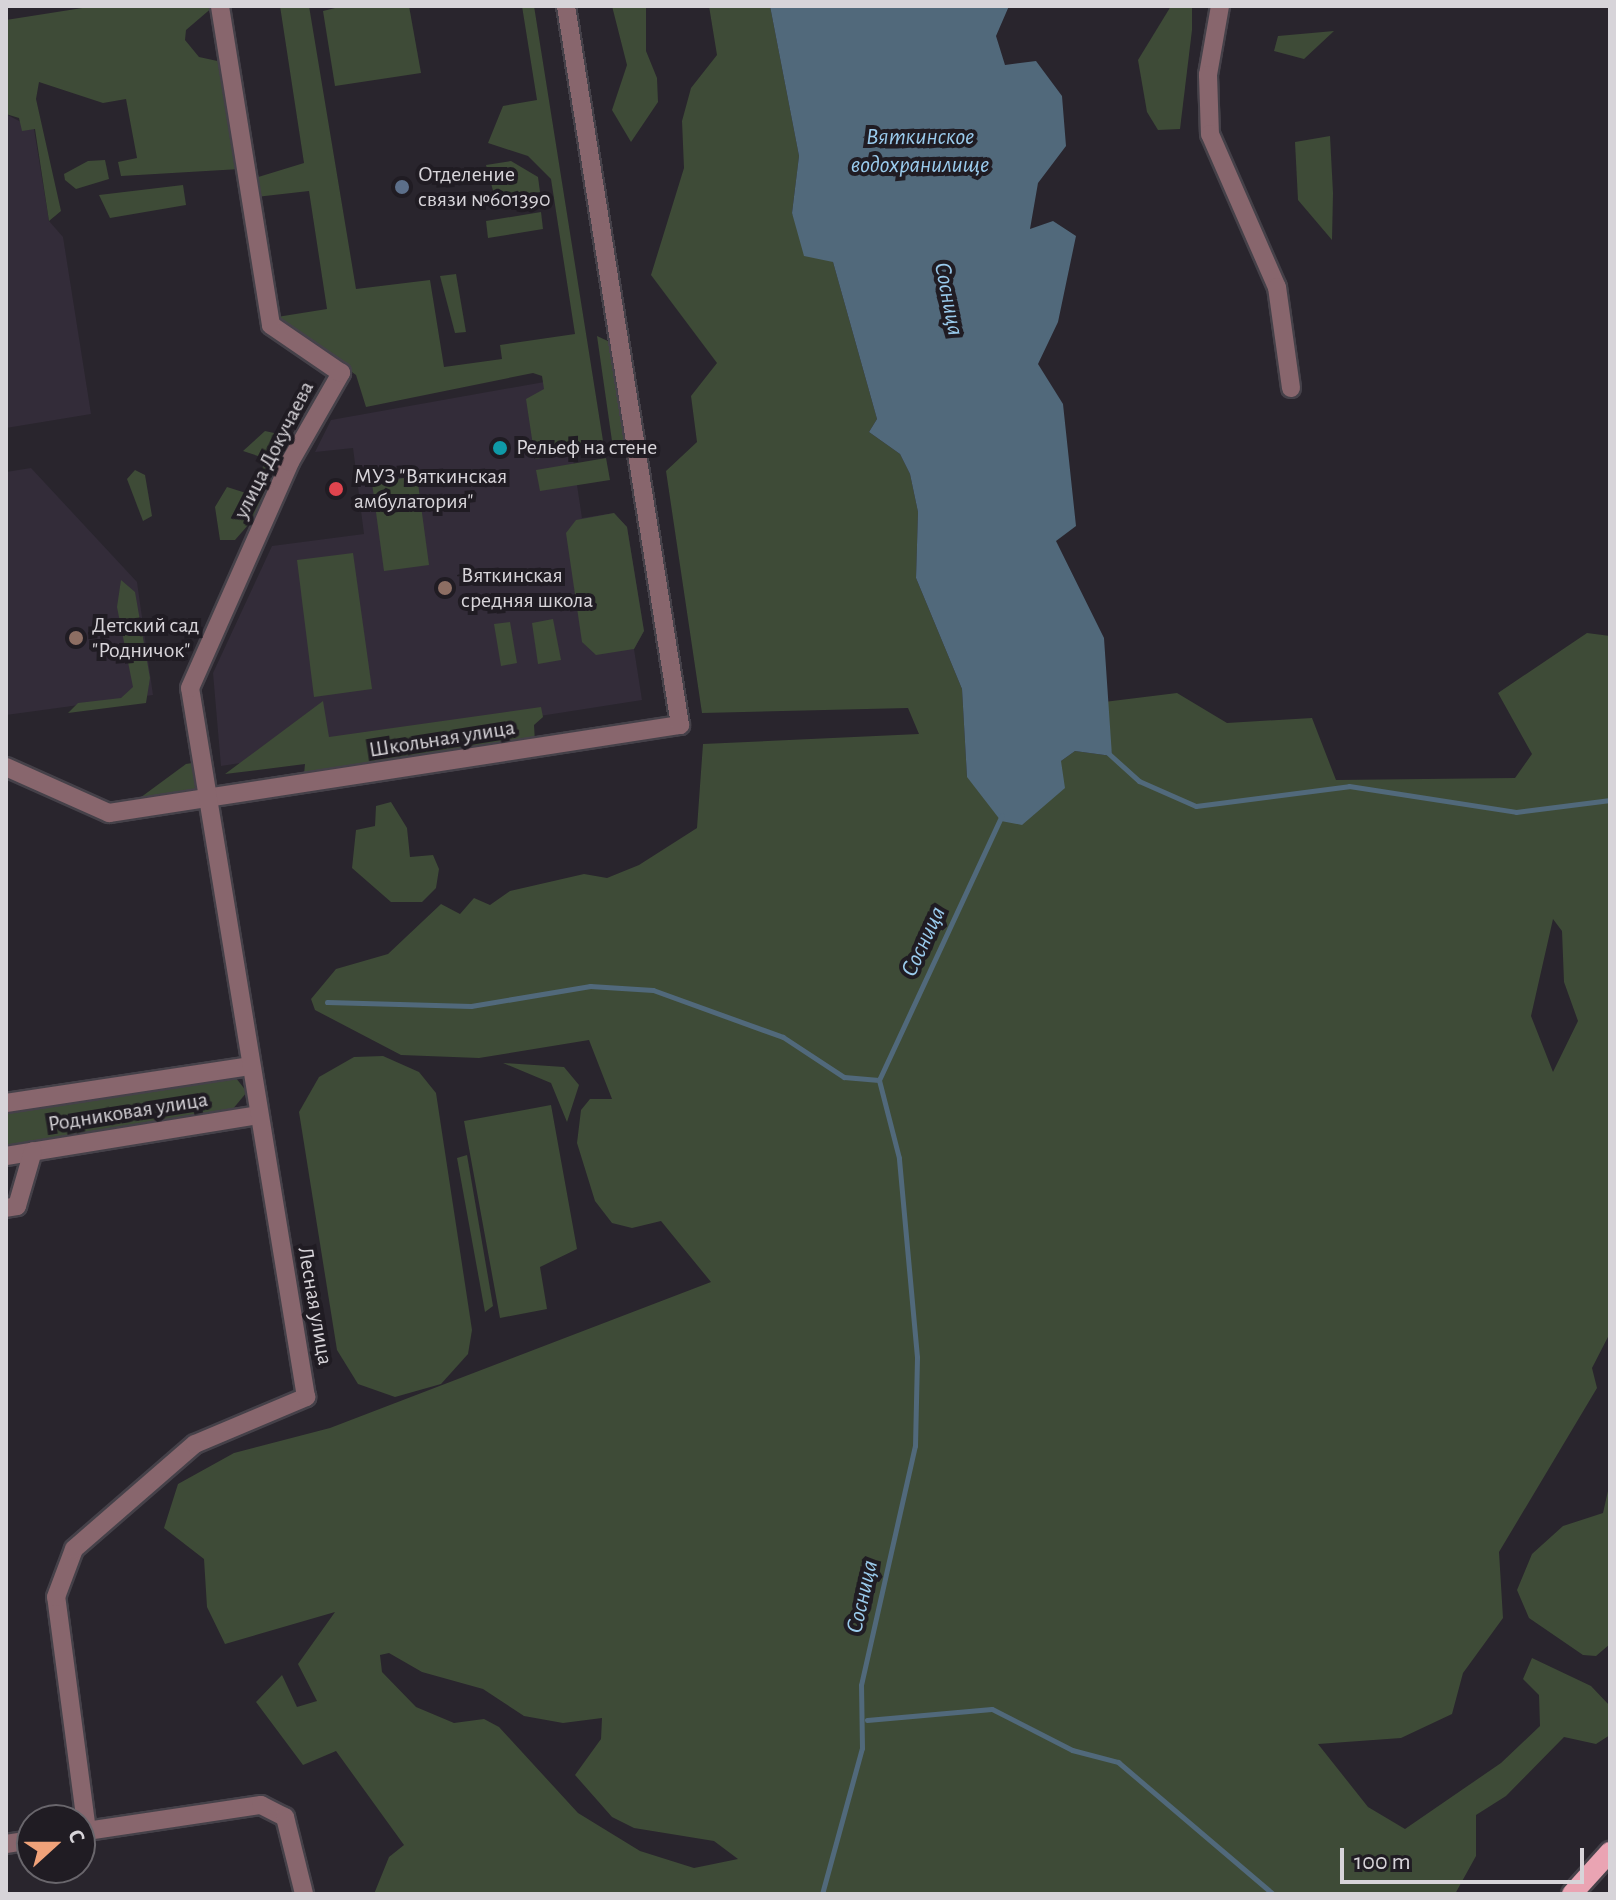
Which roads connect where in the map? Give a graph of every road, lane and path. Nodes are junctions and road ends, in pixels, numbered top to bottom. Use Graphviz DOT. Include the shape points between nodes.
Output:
graph roads {
  1 [pos="220,6"];
  2 [pos="566,6"];
  3 [pos="1220,6"];
  4 [pos="1291,388"];
  5 [pos="6,767"];
  6 [pos="210,798"];
  7 [pos="251,1066"];
  8 [pos="7,1102"];
  9 [pos="258,1115"];
  10 [pos="33,1151"];
  11 [pos="6,1156"];
  12 [pos="6,1208"];
  13 [pos="80,1804"];
  14 [pos="96,1830"];
  15 [pos="1610,1852"];
  16 [pos="304,1894"];
  17 [pos="1572,1894"];
  1 -- 6 [label="street, улица Докучаева" via="271,325 341,373 290,462 190,688 195,752"];
  2 -- 6 [label="street, Школьная улица" via="680,725"];
  3 -- 4 [label="street" via="1208,75 1210,134 1277,287"];
  5 -- 6 [label="street, Школьная улица" via="109,813"];
  6 -- 7 [label="street, Лесная улица"];
  7 -- 8 [label="street, Родниковая улица"];
  7 -- 9 [label="street, Лесная улица"];
  9 -- 10 [label="street, Родниковая улица"];
  9 -- 13 [label="street, Лесная улица" via="306,1397 195,1444 74,1549 56,1597"];
  10 -- 11 [label="street, Родниковая улица"];
  10 -- 12 [label="street" via="17,1206"];
  14 -- 16 [label="street" via="261,1805 285,1817"];
  15 -- 17 [label="main road"];
}
